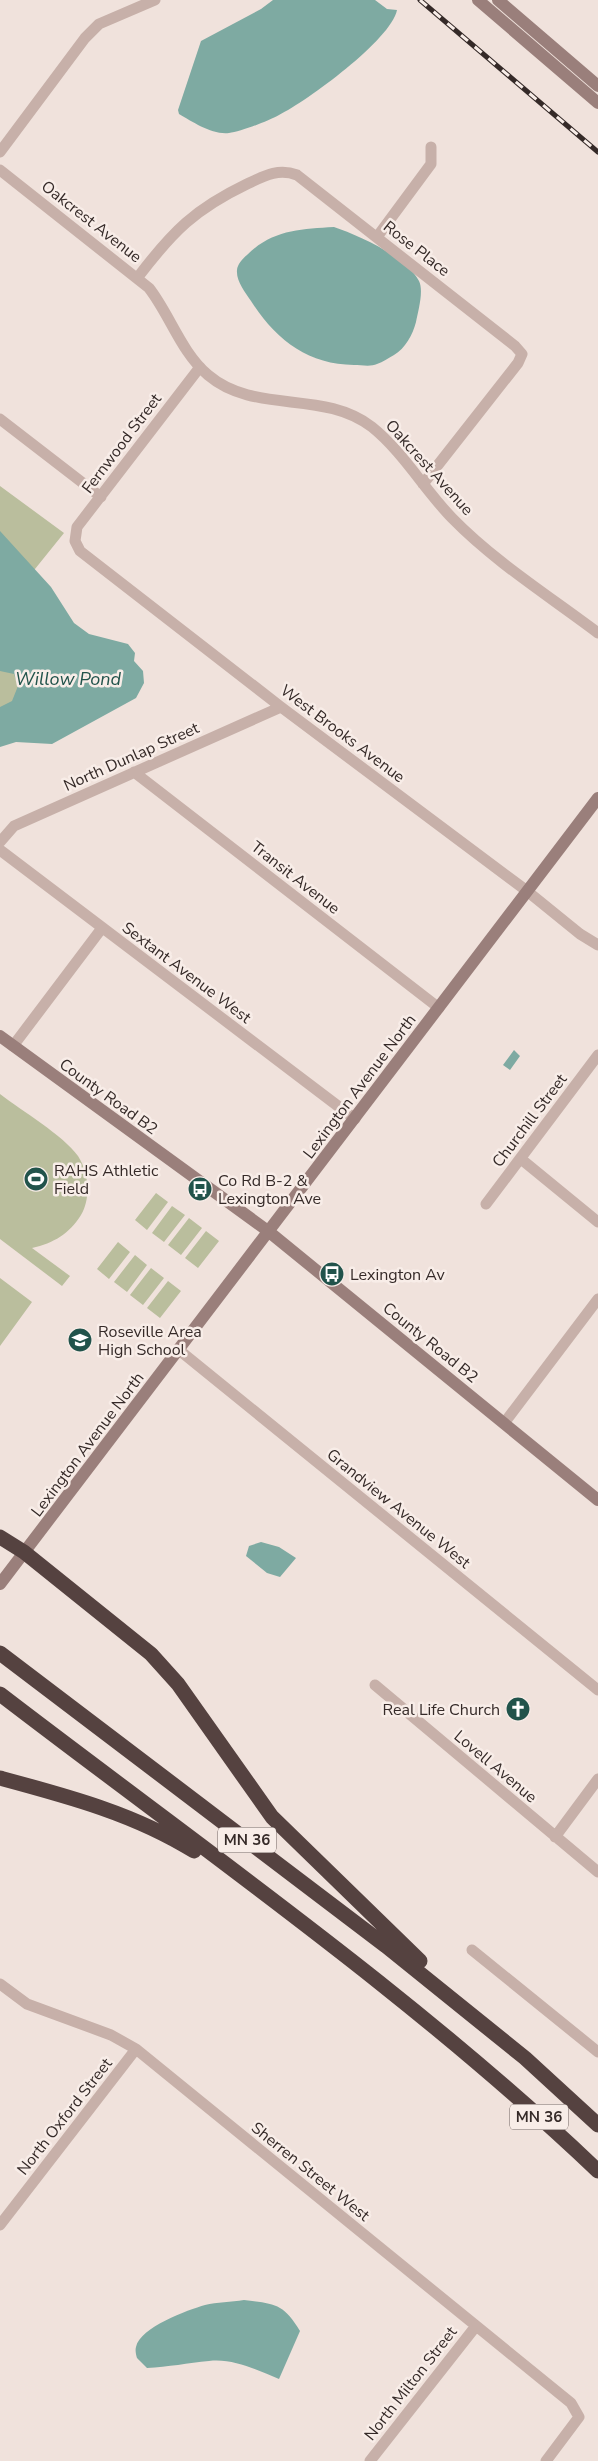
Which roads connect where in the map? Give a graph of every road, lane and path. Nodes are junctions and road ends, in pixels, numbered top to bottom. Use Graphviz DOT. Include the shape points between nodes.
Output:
graph roads {
  1 [pos="155,0"];
  2 [pos="478,0"];
  3 [pos="498,0"];
  4 [pos="598,86"];
  5 [pos="598,103"];
  6 [pos="431,147"];
  7 [pos="0,152"];
  8 [pos="0,170"];
  9 [pos="377,237"];
  10 [pos="138,277"];
  11 [pos="200,367"];
  12 [pos="0,419"];
  13 [pos="423,484"];
  14 [pos="101,497"];
  15 [pos="75,541"];
  16 [pos="598,633"];
  17 [pos="282,707"];
  18 [pos="134,772"];
  19 [pos="598,798"];
  20 [pos="0,842"];
  21 [pos="0,850"];
  22 [pos="527,891"];
  23 [pos="102,928"];
  24 [pos="598,946"];
  25 [pos="439,1008"];
  26 [pos="0,1036"];
  27 [pos="13,1046"];
  28 [pos="598,1055"];
  29 [pos="355,1119"];
  30 [pos="521,1159"];
  31 [pos="486,1204"];
  32 [pos="598,1222"];
  33 [pos="268,1232"];
  34 [pos="598,1299"];
  35 [pos="179,1350"];
  36 [pos="505,1422"];
  37 [pos="598,1500"];
  38 [pos="0,1537"];
  39 [pos="24,1552"];
  40 [pos="0,1584"];
  41 [pos="0,1653"];
  42 [pos="374,1685"];
  43 [pos="598,1690"];
  44 [pos="0,1694"];
  45 [pos="0,1778"];
  46 [pos="598,1779"];
  47 [pos="555,1837"];
  48 [pos="598,1872"];
  49 [pos="284,1909"];
  50 [pos="472,1950"];
  51 [pos="0,1984"];
  52 [pos="491,2030"];
  53 [pos="136,2050"];
  54 [pos="598,2052"];
  55 [pos="598,2125"];
  56 [pos="598,2171"];
  57 [pos="0,2225"];
  58 [pos="476,2326"];
  59 [pos="370,2461"];
  60 [pos="546,2461"];
  1 -- 7 [label="street" via="99,24 85,38"];
  2 -- 5 [label="main road"];
  3 -- 4 [label="main road"];
  6 -- 9 [label="street" via="431,164"];
  8 -- 10 [label="street, Oakcrest Avenue"];
  9 -- 10 [label="street, Rose Place" via="298,176 288,172 272,173 207,205 173,233"];
  9 -- 13 [label="street, Rose Place" via="522,354"];
  10 -- 11 [label="street, Oakcrest Avenue" via="159,300"];
  11 -- 13 [label="street, Oakcrest Avenue" via="222,385 249,396 328,406 358,418 383,437"];
  11 -- 14 [label="street, Fernwood Street"];
  12 -- 14 [label="street"];
  13 -- 16 [label="street, Oakcrest Avenue" via="471,536"];
  14 -- 15 [label="street, Fernwood Street" via="77,527"];
  15 -- 17 [label="street, West Brooks Avenue" via="80,551"];
  17 -- 18 [label="street, North Dunlap Street"];
  17 -- 22 [label="street, West Brooks Avenue"];
  18 -- 20 [label="street, North Dunlap Street" via="14,826"];
  18 -- 25 [label="street, Transit Avenue"];
  19 -- 22 [label="main road, Lexington Avenue North"];
  21 -- 23 [label="street, Sextant Avenue West"];
  22 -- 24 [label="street, West Brooks Avenue"];
  22 -- 25 [label="main road, Lexington Avenue North"];
  23 -- 27 [label="street"];
  23 -- 29 [label="street, Sextant Avenue West"];
  25 -- 29 [label="main road, Lexington Avenue North"];
  26 -- 27 [label="main road, County Road B2"];
  27 -- 33 [label="main road, County Road B2"];
  28 -- 30 [label="street, Churchill Street"];
  29 -- 33 [label="main road, Lexington Avenue North"];
  30 -- 31 [label="street, Churchill Street"];
  30 -- 32 [label="street"];
  33 -- 35 [label="main road, Lexington Avenue North"];
  33 -- 36 [label="main road, County Road B2"];
  34 -- 36 [label="street"];
  35 -- 39 [label="main road, Lexington Avenue North"];
  35 -- 43 [label="street, Grandview Avenue West"];
  36 -- 37 [label="main road, County Road B2"];
  38 -- 39 [label="highway"];
  39 -- 40 [label="main road, Lexington Avenue North"];
  39 -- 52 [label="highway" via="151,1654 178,1684 272,1817"];
  41 -- 52 [label="highway, MN 36" via="386,1946"];
  42 -- 47 [label="street, Lovell Avenue"];
  44 -- 49 [label="highway, MN 36"];
  45 -- 49 [label="highway" via="100,1807 161,1832"];
  46 -- 47 [label="street"];
  47 -- 48 [label="street, Lovell Avenue"];
  49 -- 56 [label="highway, MN 36" via="453,2043"];
  50 -- 54 [label="street"];
  51 -- 53 [label="street, Sherren Street West" via="27,2004 106,2032"];
  52 -- 55 [label="highway, MN 36"];
  53 -- 57 [label="street, North Oxford Street"];
  53 -- 58 [label="street, Sherren Street West"];
  58 -- 59 [label="street, North Milton Street"];
  58 -- 60 [label="street, Sherren Street West" via="571,2403 579,2417"];
}
